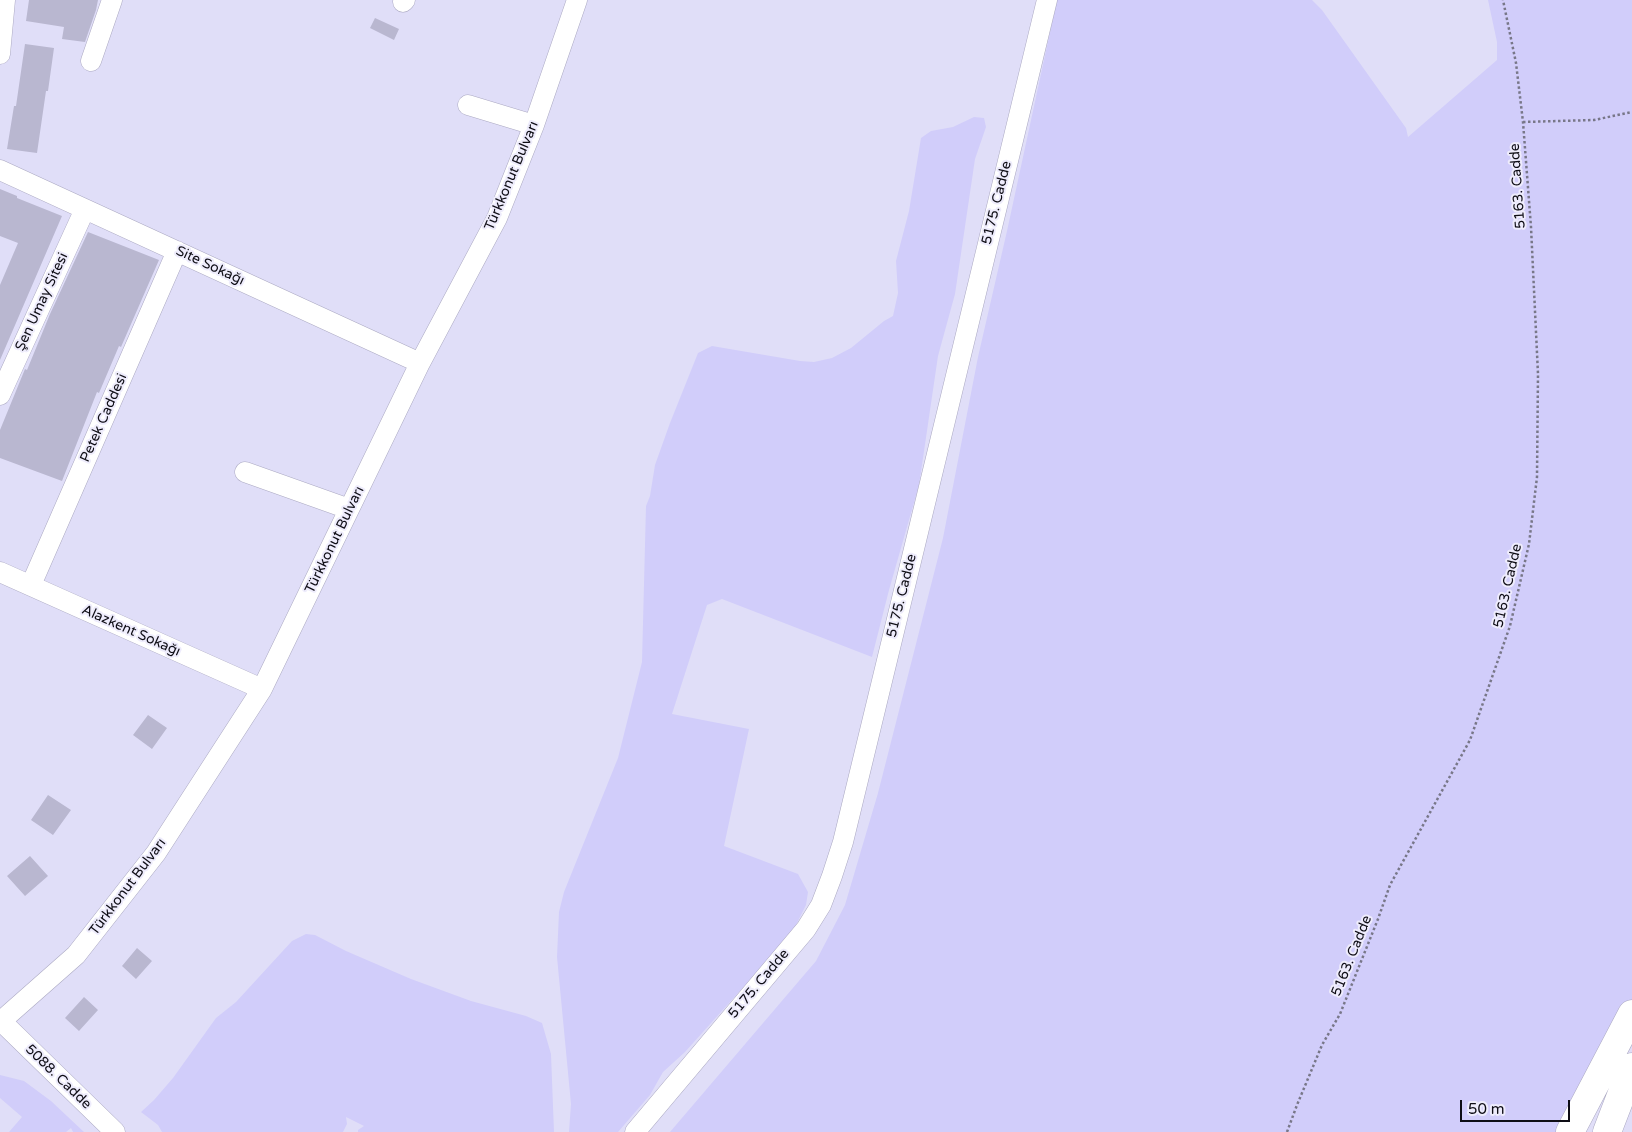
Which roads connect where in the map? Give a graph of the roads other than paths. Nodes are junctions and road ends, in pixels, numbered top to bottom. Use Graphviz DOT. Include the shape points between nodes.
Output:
graph roads {
  1 [pos="5,0"];
  2 [pos="112,0"];
  3 [pos="577,0"];
  4 [pos="1047,0"];
  5 [pos="0,54"];
  6 [pos="91,61"];
  7 [pos="468,105"];
  8 [pos="534,125"];
  9 [pos="0,170"];
  10 [pos="85,209"];
  11 [pos="177,251"];
  12 [pos="420,363"];
  13 [pos="0,394"];
  14 [pos="246,472"];
  15 [pos="349,510"];
  16 [pos="0,572"];
  17 [pos="30,585"];
  18 [pos="262,689"];
  19 [pos="1632,1014"];
  20 [pos="0,1020"];
  21 [pos="1632,1066"];
  22 [pos="115,1132"];
  23 [pos="635,1132"];
  24 [pos="1570,1132"];
  25 [pos="1607,1132"];
  1 -- 5 [label="street"];
  2 -- 6 [label="street"];
  3 -- 8 [label="street, Türkkonut Bulvarı"];
  4 -- 23 [label="street, 5175. Cadde" via="832,876 821,905 806,929"];
  7 -- 8 [label="street"];
  8 -- 12 [label="street, Türkkonut Bulvarı" via="497,218"];
  9 -- 10 [label="street, Site Sokağı"];
  10 -- 11 [label="street, Site Sokağı"];
  10 -- 13 [label="street, Şen Umay Sitesi"];
  11 -- 12 [label="street, Site Sokağı"];
  11 -- 17 [label="street, Petek Caddesi"];
  12 -- 15 [label="street, Türkkonut Bulvarı"];
  14 -- 15 [label="street"];
  15 -- 18 [label="street, Türkkonut Bulvarı"];
  16 -- 17 [label="street, Alazkent Sokağı"];
  17 -- 18 [label="street, Alazkent Sokağı"];
  18 -- 20 [label="street, Türkkonut Bulvarı" via="156,853 76,955"];
  19 -- 24 [label="highway"];
  20 -- 22 [label="street, 5088. Cadde"];
  21 -- 25 [label="highway"];
}
